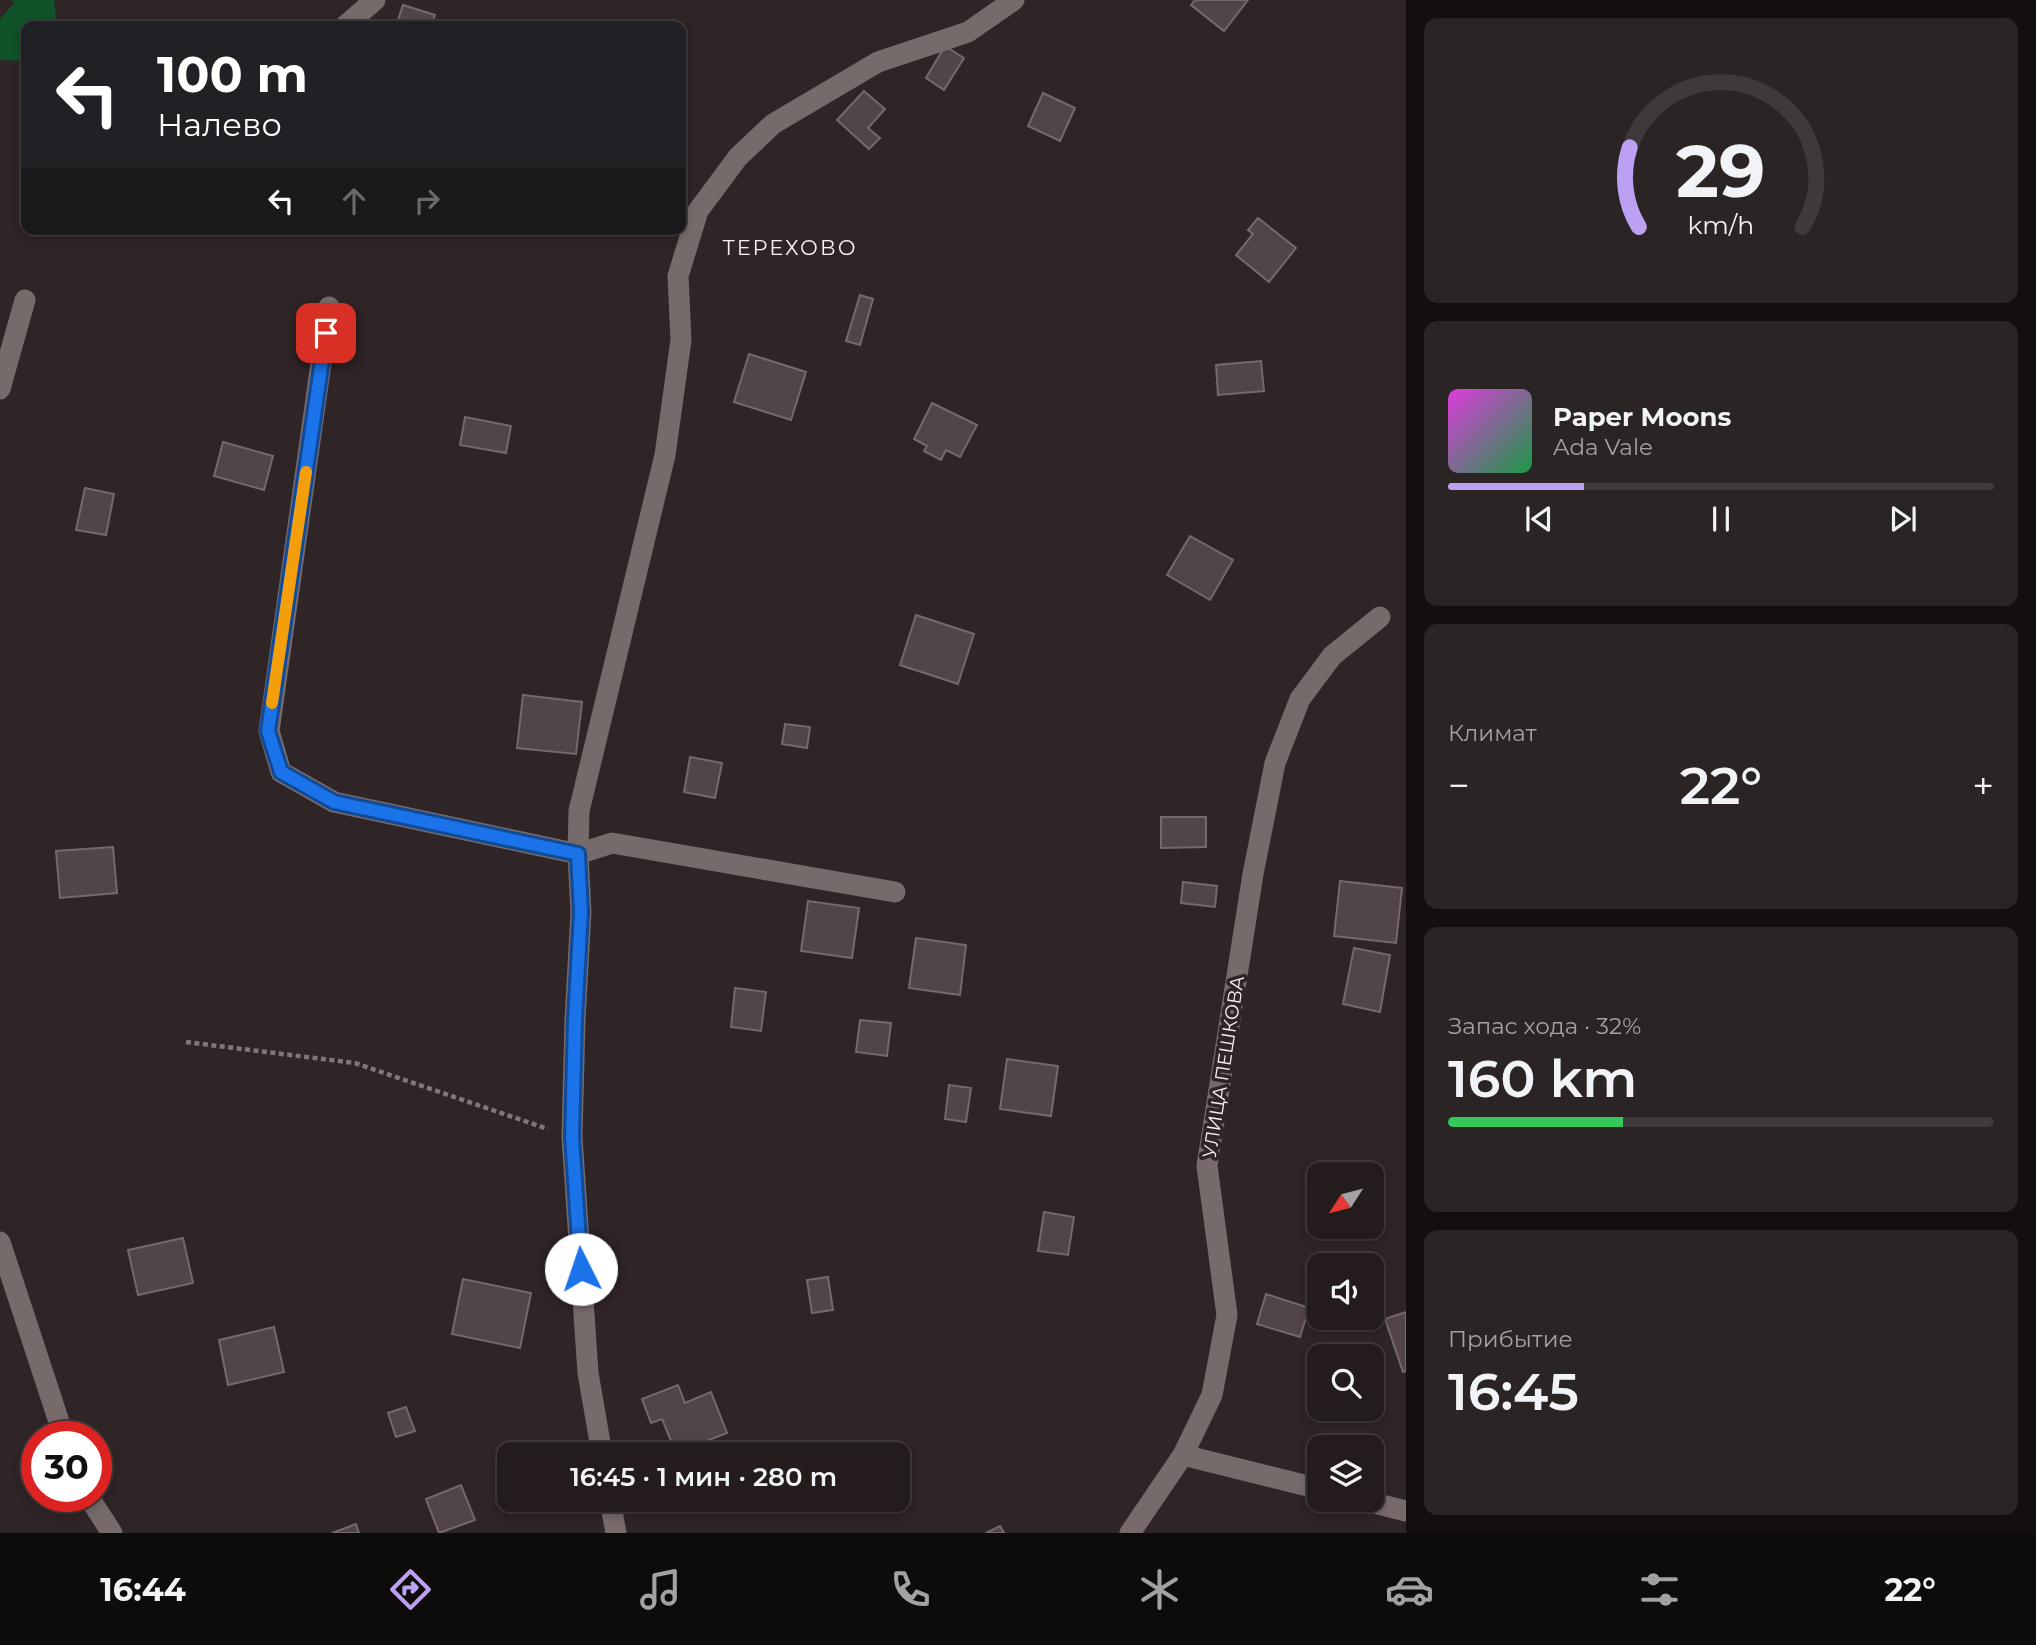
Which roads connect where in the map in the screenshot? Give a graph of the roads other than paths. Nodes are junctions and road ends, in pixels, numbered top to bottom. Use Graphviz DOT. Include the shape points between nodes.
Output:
graph roads {
  1 [pos="375,0"];
  2 [pos="1014,0"];
  3 [pos="351,21"];
  4 [pos="25,300"];
  5 [pos="330,307"];
  6 [pos="0,389"];
  7 [pos="1380,617"];
  8 [pos="578,854"];
  9 [pos="895,892"];
  10 [pos="0,1242"];
  11 [pos="59,1421"];
  12 [pos="600,1442"];
  13 [pos="1183,1455"];
  14 [pos="1307,1486"];
  15 [pos="1384,1506"];
  16 [pos="1406,1511"];
  17 [pos="98,1512"];
  18 [pos="612,1512"];
  19 [pos="112,1533"];
  20 [pos="616,1533"];
  21 [pos="1130,1533"];
  1 -- 3 [label="street"];
  2 -- 8 [label="street" via="968,32 878,62 773,124 738,157 698,211 678,276 681,340 665,455 579,811"];
  4 -- 6 [label="street"];
  5 -- 8 [label="street" via="268,731 281,772 334,802"];
  7 -- 13 [label="street, УЛИЦА ПЕШКОВА" via="1332,656 1300,699 1275,763 1207,1166 1227,1315 1212,1395"];
  8 -- 9 [label="street" via="612,843"];
  8 -- 12 [label="street" via="581,912 572,1137 588,1373"];
  10 -- 11 [label="street"];
  13 -- 14 [label="street"];
  13 -- 21 [label="street, УЛИЦА ПЕШКОВА"];
  15 -- 16 [label="street"];
  17 -- 19 [label="street"];
  18 -- 20 [label="street"];
}
